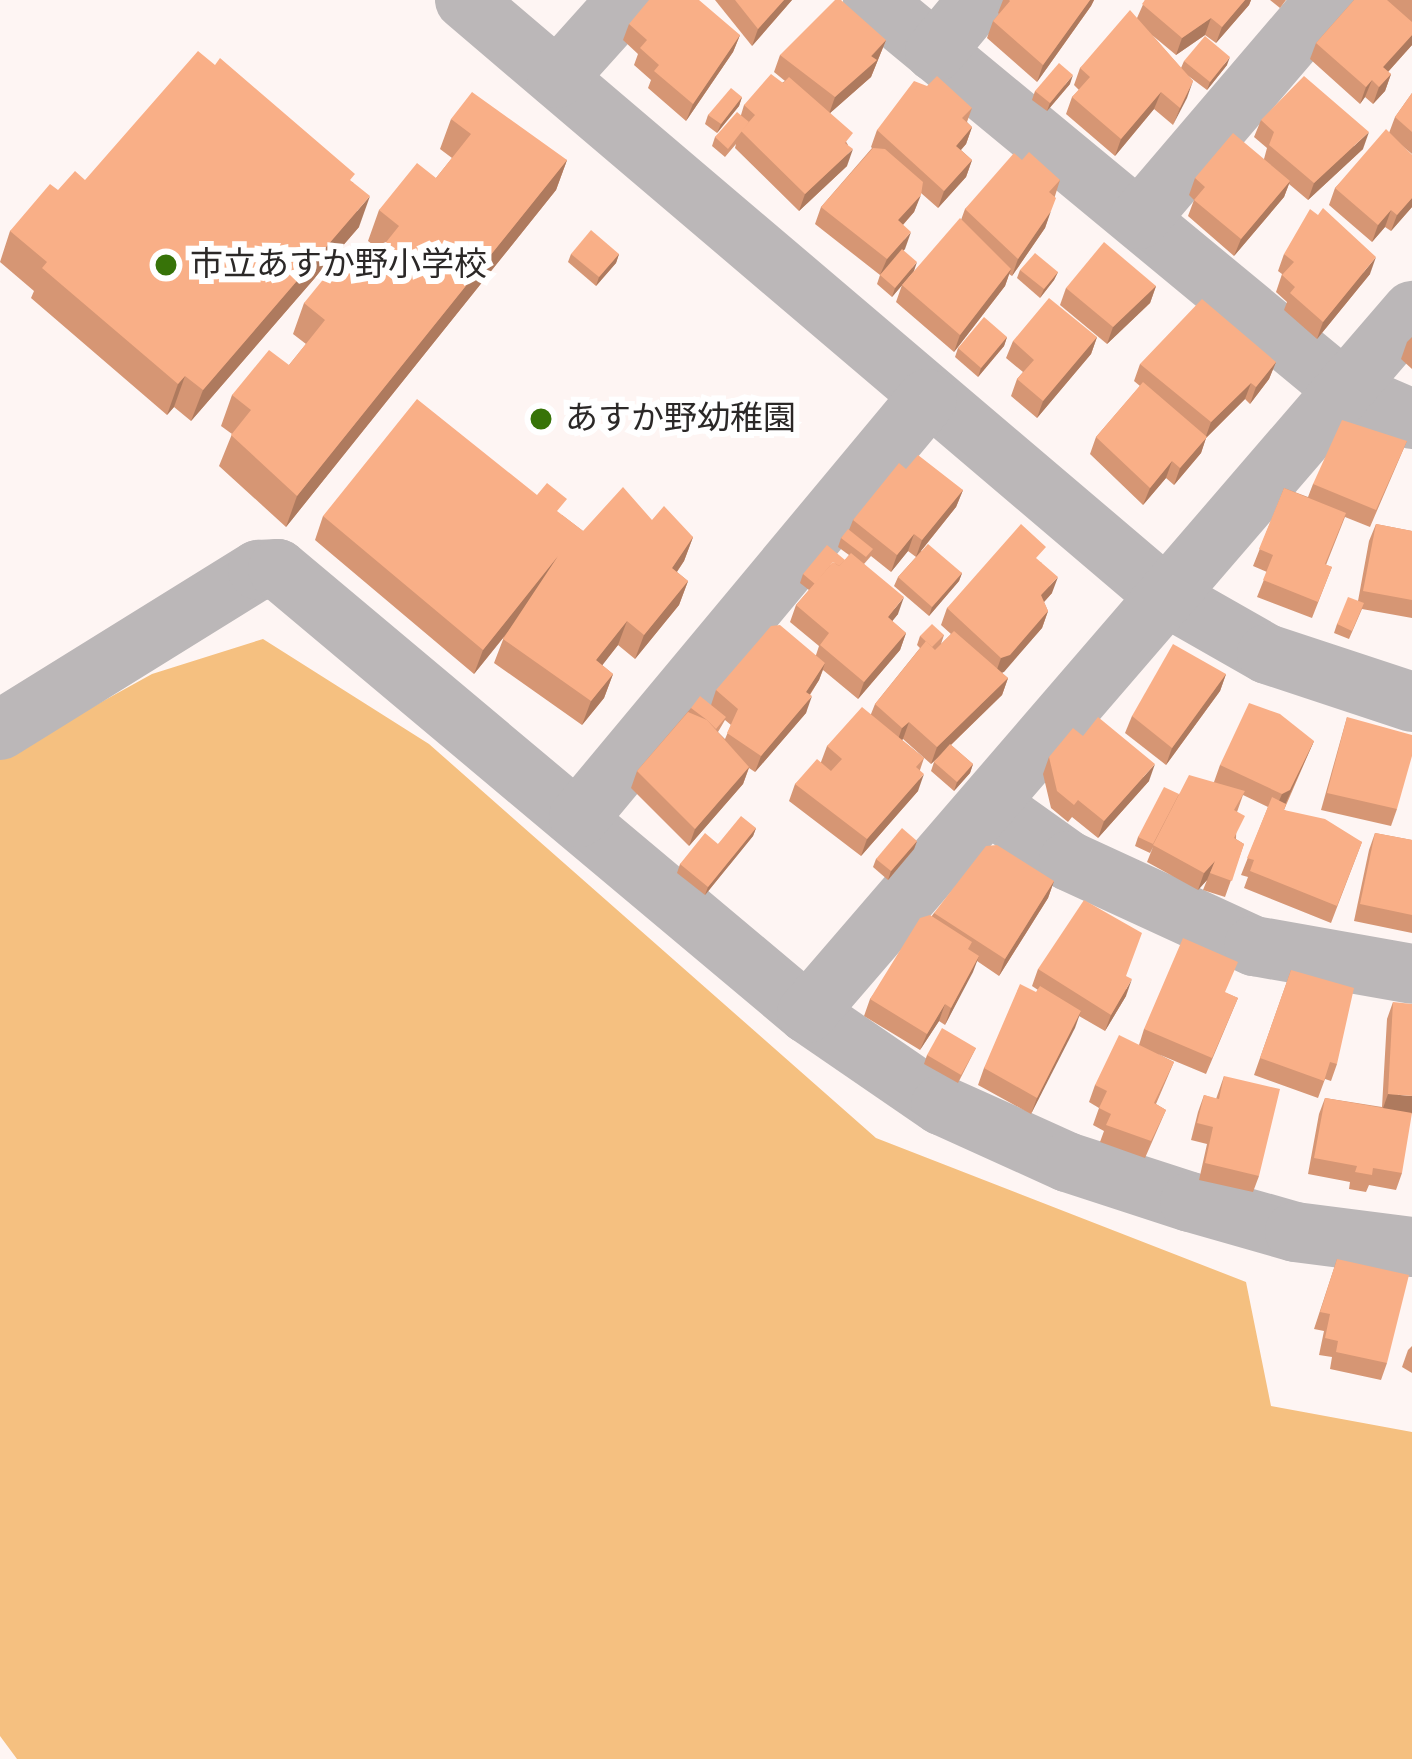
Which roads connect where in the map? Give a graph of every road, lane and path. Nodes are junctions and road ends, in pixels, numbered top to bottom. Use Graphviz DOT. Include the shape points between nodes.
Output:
graph roads {
  1 [pos="465,0"];
  2 [pos="626,0"];
  3 [pos="873,0"];
  4 [pos="978,0"];
  5 [pos="1326,0"];
  6 [pos="934,52"];
  7 [pos="556,78"];
  8 [pos="1138,220"];
  9 [pos="1412,311"];
  10 [pos="1345,390"];
  11 [pos="927,399"];
  12 [pos="1412,419"];
  13 [pos="1167,596"];
  14 [pos="1412,702"];
  15 [pos="0,730"];
  16 [pos="989,804"];
  17 [pos="578,817"];
  18 [pos="1412,974"];
  19 [pos="807,1012"];
  20 [pos="1412,1247"];
  1 -- 7 [label="street"];
  2 -- 7 [label="street"];
  3 -- 6 [label="street"];
  4 -- 6 [label="street"];
  5 -- 8 [label="street"];
  6 -- 8 [label="street"];
  7 -- 11 [label="street"];
  8 -- 10 [label="street"];
  9 -- 10 [label="street"];
  10 -- 12 [label="street"];
  10 -- 13 [label="street"];
  11 -- 13 [label="street"];
  11 -- 17 [label="street"];
  13 -- 14 [label="street" via="1268,654"];
  13 -- 16 [label="street"];
  15 -- 17 [label="street" via="258,570 278,569"];
  16 -- 18 [label="street" via="1069,861 1233,938"];
  16 -- 19 [label="street"];
  17 -- 19 [label="street"];
  19 -- 20 [label="street" via="941,1105 1066,1162 1295,1232"];
}
